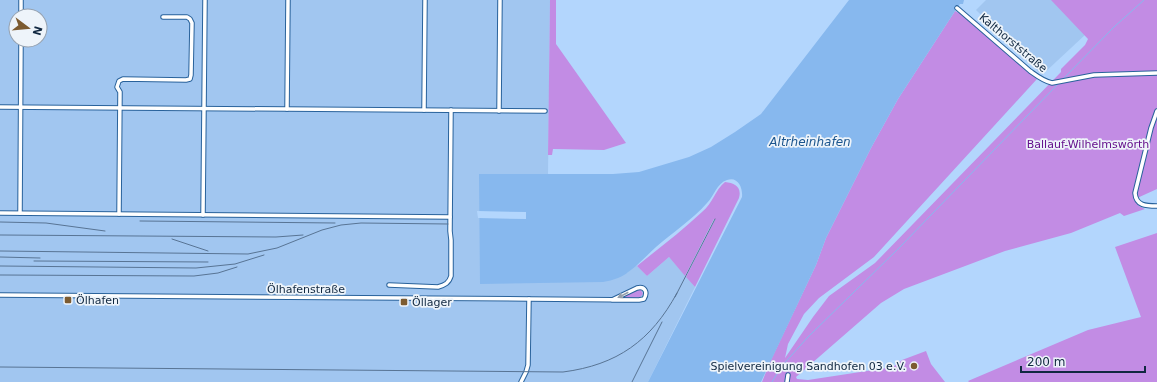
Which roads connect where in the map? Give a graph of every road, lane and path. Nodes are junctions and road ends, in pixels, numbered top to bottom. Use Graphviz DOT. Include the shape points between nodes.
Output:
graph roads {
  1 [pos="205,0"];
  2 [pos="288,0"];
  3 [pos="425,0"];
  4 [pos="500,0"];
  5 [pos="957,8"];
  6 [pos="163,17"];
  7 [pos="21,48"];
  8 [pos="1157,73"];
  9 [pos="0,107"];
  10 [pos="20,107"];
  11 [pos="120,108"];
  12 [pos="204,108"];
  13 [pos="287,109"];
  14 [pos="424,110"];
  15 [pos="451,110"];
  16 [pos="499,111"];
  17 [pos="545,111"];
  18 [pos="1157,111"];
  19 [pos="1157,206"];
  20 [pos="0,212"];
  21 [pos="20,213"];
  22 [pos="119,214"];
  23 [pos="203,214"];
  24 [pos="450,217"];
  25 [pos="389,285"];
  26 [pos="0,295"];
  27 [pos="529,299"];
  28 [pos="612,300"];
  29 [pos="788,376"];
  30 [pos="521,382"];
  31 [pos="787,382"];
  1 -- 12 [label="street"];
  2 -- 13 [label="street"];
  3 -- 14 [label="street"];
  4 -- 16 [label="street"];
  5 -- 8 [label="street, Kalthorststraße" via="1041,79 1052,83 1094,75"];
  6 -- 11 [label="street" via="187,17 192,23 190,79 123,79 117,86 120,92"];
  7 -- 10 [label="street"];
  9 -- 10 [label="street"];
  10 -- 11 [label="street"];
  10 -- 21 [label="street"];
  11 -- 12 [label="street"];
  11 -- 22 [label="street"];
  12 -- 13 [label="street"];
  12 -- 23 [label="street"];
  13 -- 14 [label="street"];
  14 -- 15 [label="street"];
  15 -- 16 [label="street"];
  15 -- 24 [label="street"];
  16 -- 17 [label="street"];
  18 -- 19 [label="street" via="1135,192 1140,204"];
  20 -- 21 [label="street"];
  21 -- 22 [label="street"];
  22 -- 23 [label="street"];
  23 -- 24 [label="street"];
  24 -- 25 [label="street" via="451,276 448,283 438,287"];
  26 -- 27 [label="street, Ölhafenstraße"];
  27 -- 28 [label="street, Ölhafenstraße"];
  27 -- 30 [label="street" via="528,365"];
  28 -- 28 [label="street, Ölhafenstraße, one-way" via="644,299 646,292 641,287"];
  29 -- 31 [label="street"];
}
